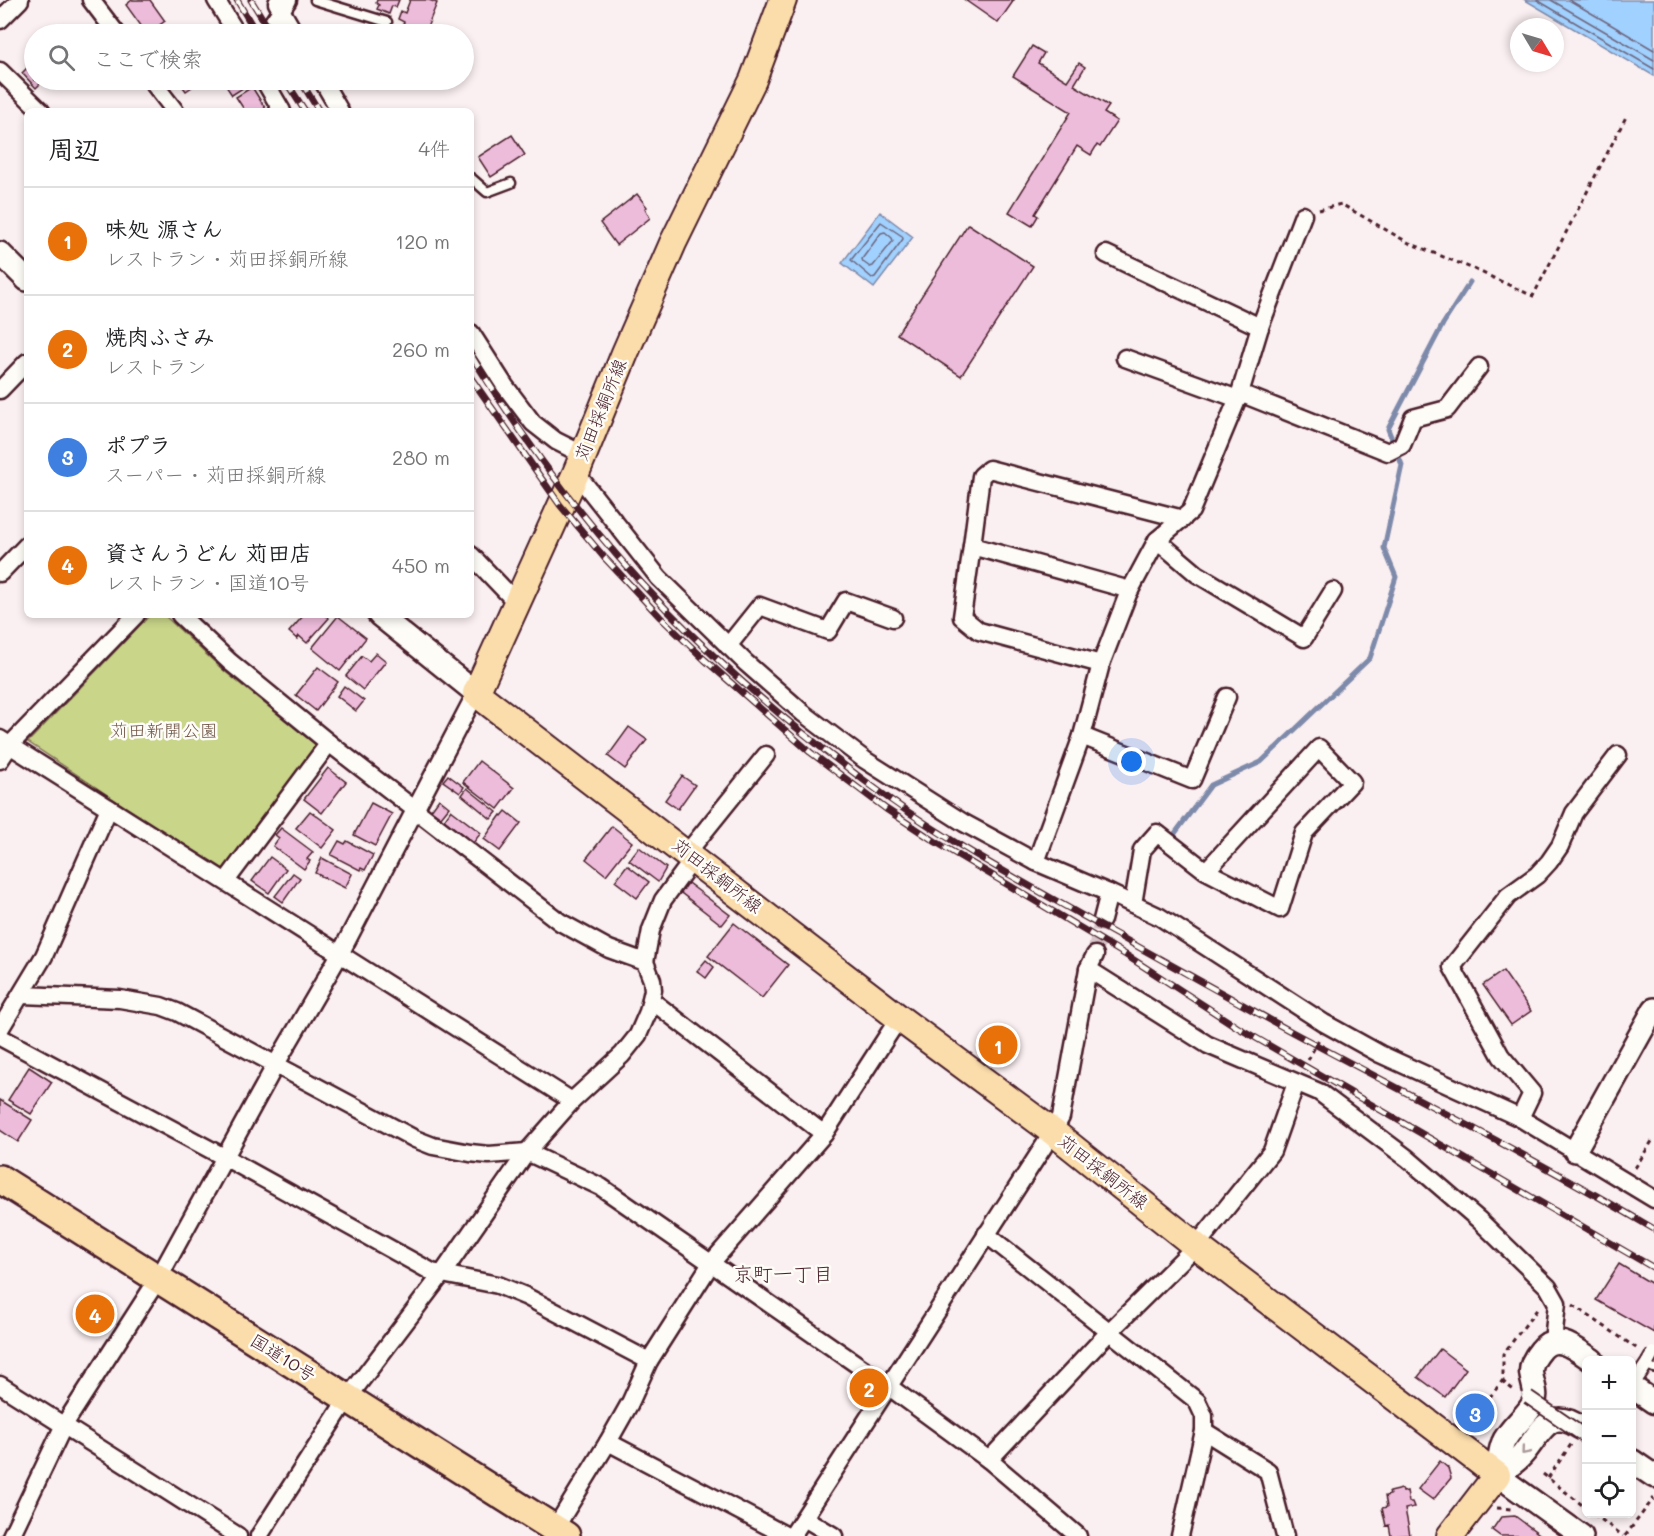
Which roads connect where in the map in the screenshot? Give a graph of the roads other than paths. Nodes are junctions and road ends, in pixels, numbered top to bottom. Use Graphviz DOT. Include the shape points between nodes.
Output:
graph roads {
  1 [pos="20,0"];
  2 [pos="91,0"];
  3 [pos="216,0"];
  4 [pos="315,0"];
  5 [pos="783,0"];
  6 [pos="282,4"];
  7 [pos="0,20"];
  8 [pos="387,22"];
  9 [pos="109,24"];
  10 [pos="231,24"];
  11 [pos="271,24"];
  12 [pos="291,24"];
  13 [pos="0,71"];
  14 [pos="159,90"];
  15 [pos="270,90"];
  16 [pos="328,90"];
  17 [pos="38,108"];
  18 [pos="173,108"];
  19 [pos="280,108"];
  20 [pos="338,108"];
  21 [pos="474,181"];
  22 [pos="511,183"];
  23 [pos="1303,215"];
  24 [pos="0,253"];
  25 [pos="1106,254"];
  26 [pos="24,277"];
  27 [pos="1260,327"];
  28 [pos="474,338"];
  29 [pos="1125,358"];
  30 [pos="24,365"];
  31 [pos="1479,367"];
  32 [pos="0,390"];
  33 [pos="1239,396"];
  34 [pos="579,463"];
  35 [pos="1183,519"];
  36 [pos="1157,540"];
  37 [pos="972,546"];
  38 [pos="24,548"];
  39 [pos="474,558"];
  40 [pos="0,573"];
  41 [pos="1130,590"];
  42 [pos="1333,591"];
  43 [pos="516,602"];
  44 [pos="133,618"];
  45 [pos="183,618"];
  46 [pos="383,618"];
  47 [pos="893,618"];
  48 [pos="728,646"];
  49 [pos="1101,663"];
  50 [pos="476,693"];
  51 [pos="1227,697"];
  52 [pos="1082,736"];
  53 [pos="5,742"];
  54 [pos="329,743"];
  55 [pos="766,755"];
  56 [pos="1618,755"];
  57 [pos="0,760"];
  58 [pos="109,808"];
  59 [pos="415,809"];
  60 [pos="691,856"];
  61 [pos="1036,862"];
  62 [pos="1206,871"];
  63 [pos="226,881"];
  64 [pos="1110,893"];
  65 [pos="1133,904"];
  66 [pos="1102,920"];
  67 [pos="340,954"];
  68 [pos="645,962"];
  69 [pos="22,996"];
  70 [pos="651,1000"];
  71 [pos="1654,1009"];
  72 [pos="899,1017"];
  73 [pos="0,1029"];
  74 [pos="0,1037"];
  75 [pos="276,1064"];
  76 [pos="1296,1083"];
  77 [pos="572,1101"];
  78 [pos="1520,1118"];
  79 [pos="1053,1132"];
  80 [pos="824,1134"];
  81 [pos="1575,1151"];
  82 [pos="527,1152"];
  83 [pos="226,1158"];
  84 [pos="0,1179"];
  85 [pos="0,1198"];
  86 [pos="1654,1199"];
  87 [pos="986,1234"];
  88 [pos="1196,1246"];
  89 [pos="712,1262"];
  90 [pos="442,1274"];
  91 [pos="155,1285"];
  92 [pos="1109,1332"];
  93 [pos="1553,1341"];
  94 [pos="1586,1356"];
  95 [pos="1650,1359"];
  96 [pos="649,1360"];
  97 [pos="1636,1380"];
  98 [pos="0,1384"];
  99 [pos="888,1386"];
  100 [pos="1636,1389"];
  101 [pos="1528,1397"];
  102 [pos="1654,1402"];
  103 [pos="344,1406"];
  104 [pos="64,1425"];
  105 [pos="1582,1428"];
  106 [pos="1204,1431"];
  107 [pos="1582,1434"];
  108 [pos="608,1442"];
  109 [pos="989,1460"];
  110 [pos="1636,1464"];
  111 [pos="1636,1471"];
  112 [pos="1497,1475"];
  113 [pos="1654,1476"];
  114 [pos="1654,1483"];
  115 [pos="804,1518"];
  116 [pos="551,1534"];
  117 [pos="10,1536"];
  118 [pos="238,1536"];
  119 [pos="259,1536"];
  120 [pos="788,1536"];
  121 [pos="792,1536"];
  122 [pos="834,1536"];
  123 [pos="1078,1536"];
  124 [pos="1180,1536"];
  125 [pos="1285,1536"];
  126 [pos="1450,1536"];
  127 [pos="1582,1536"];
  1 -- 7 [label="street"];
  2 -- 9 [label="street"];
  3 -- 10 [label="street"];
  4 -- 8 [label="lane"];
  5 -- 34 [label="main road, 苅田採銅所線" via="753,80 673,243"];
  6 -- 11 [label="street"];
  6 -- 12 [label="street"];
  13 -- 17 [label="street"];
  14 -- 18 [label="street"];
  15 -- 19 [label="street"];
  16 -- 20 [label="street"];
  21 -- 22 [label="lane" via="487,192"];
  23 -- 27 [label="street"];
  24 -- 26 [label="street"];
  25 -- 27 [label="street"];
  27 -- 33 [label="street"];
  28 -- 34 [label="street" via="532,423"];
  29 -- 33 [label="street"];
  30 -- 32 [label="street"];
  31 -- 33 [label="street" via="1447,409 1413,418 1402,445 1388,452"];
  33 -- 35 [label="street" via="1191,511"];
  34 -- 43 [label="main road, 苅田採銅所線"];
  34 -- 48 [label="street" via="659,578"];
  35 -- 36 [label="street"];
  35 -- 37 [label="street" via="988,469 981,476"];
  36 -- 41 [label="street"];
  36 -- 42 [label="street" via="1197,574 1304,638"];
  37 -- 41 [label="street"];
  37 -- 49 [label="street" via="962,617 979,631"];
  38 -- 40 [label="street"];
  39 -- 43 [label="street"];
  41 -- 49 [label="street"];
  43 -- 50 [label="main road, 苅田採銅所線"];
  44 -- 53 [label="street"];
  45 -- 54 [label="street"];
  46 -- 50 [label="street"];
  47 -- 48 [label="street" via="846,601 828,632 760,606"];
  48 -- 61 [label="street" via="803,713 865,760 964,823"];
  49 -- 52 [label="street"];
  50 -- 59 [label="street"];
  50 -- 60 [label="main road, 苅田採銅所線"];
  51 -- 52 [label="street" via="1192,780"];
  52 -- 61 [label="street"];
  53 -- 57 [label="street"];
  53 -- 58 [label="street"];
  54 -- 59 [label="street"];
  54 -- 63 [label="street"];
  55 -- 60 [label="street"];
  56 -- 78 [label="street" via="1574,813 1549,862 1508,896 1452,968 1502,1056 1532,1094"];
  58 -- 63 [label="street"];
  58 -- 69 [label="street" via="44,956"];
  59 -- 67 [label="street"];
  59 -- 68 [label="street" via="560,922 609,949"];
  60 -- 68 [label="street" via="660,907"];
  60 -- 72 [label="main road, 苅田採銅所線"];
  61 -- 64 [label="street"];
  62 -- 62 [label="street" via="1319,748 1352,782 1304,833 1280,909"];
  62 -- 65 [label="street" via="1156,834 1142,850"];
  63 -- 67 [label="street"];
  64 -- 65 [label="street"];
  64 -- 66 [label="street"];
  65 -- 78 [label="street" via="1380,1054"];
  67 -- 75 [label="street"];
  67 -- 77 [label="street"];
  68 -- 70 [label="street" via="652,980"];
  69 -- 73 [label="street"];
  69 -- 75 [label="street" via="120,999 162,1006"];
  70 -- 77 [label="street" via="644,1024 630,1045"];
  70 -- 80 [label="street"];
  71 -- 81 [label="street"];
  72 -- 79 [label="main road, 苅田採銅所線"];
  72 -- 80 [label="street"];
  74 -- 83 [label="street"];
  75 -- 82 [label="street" via="433,1146 489,1155"];
  75 -- 83 [label="street"];
  76 -- 79 [label="street" via="1208,1045 1092,962 1061,1117"];
  76 -- 88 [label="street" via="1272,1151"];
  76 -- 93 [label="street" via="1318,1092 1407,1158 1548,1287 1557,1303"];
  77 -- 82 [label="street"];
  78 -- 81 [label="street"];
  79 -- 87 [label="street"];
  79 -- 88 [label="main road, 苅田採銅所線"];
  80 -- 89 [label="street"];
  81 -- 86 [label="street"];
  82 -- 89 [label="street" via="601,1187"];
  82 -- 90 [label="street"];
  83 -- 90 [label="street"];
  83 -- 91 [label="street"];
  84 -- 91 [label="highway, 国道10号"];
  85 -- 91 [label="highway, 国道10号"];
  87 -- 92 [label="street"];
  87 -- 99 [label="street"];
  88 -- 92 [label="street"];
  88 -- 112 [label="main road, 苅田採銅所線"];
  89 -- 96 [label="street"];
  89 -- 99 [label="street"];
  90 -- 96 [label="street" via="507,1288"];
  90 -- 103 [label="street"];
  91 -- 103 [label="highway, 国道10号"];
  91 -- 104 [label="street"];
  92 -- 106 [label="street" via="1197,1401 1204,1416"];
  92 -- 109 [label="street"];
  93 -- 94 [label="main road" via="1567,1344"];
  93 -- 112 [label="main road" via="1533,1362 1535,1401 1503,1443"];
  95 -- 97 [label="street"];
  96 -- 108 [label="street"];
  98 -- 104 [label="street"];
  99 -- 109 [label="street"];
  99 -- 115 [label="street"];
  100 -- 102 [label="main road"];
  101 -- 107 [label="street, bridge"];
  103 -- 116 [label="highway, 国道10号"];
  103 -- 119 [label="street"];
  104 -- 117 [label="street"];
  104 -- 118 [label="street"];
  105 -- 112 [label="main road, one-way" via="1568,1419 1545,1425 1521,1457"];
  106 -- 124 [label="street"];
  106 -- 125 [label="street" via="1268,1471"];
  108 -- 116 [label="street"];
  108 -- 120 [label="street"];
  109 -- 123 [label="street"];
  110 -- 113 [label="main road"];
  111 -- 114 [label="street"];
  112 -- 126 [label="main road"];
  112 -- 127 [label="street"];
  115 -- 121 [label="street"];
  115 -- 122 [label="street"];
}
